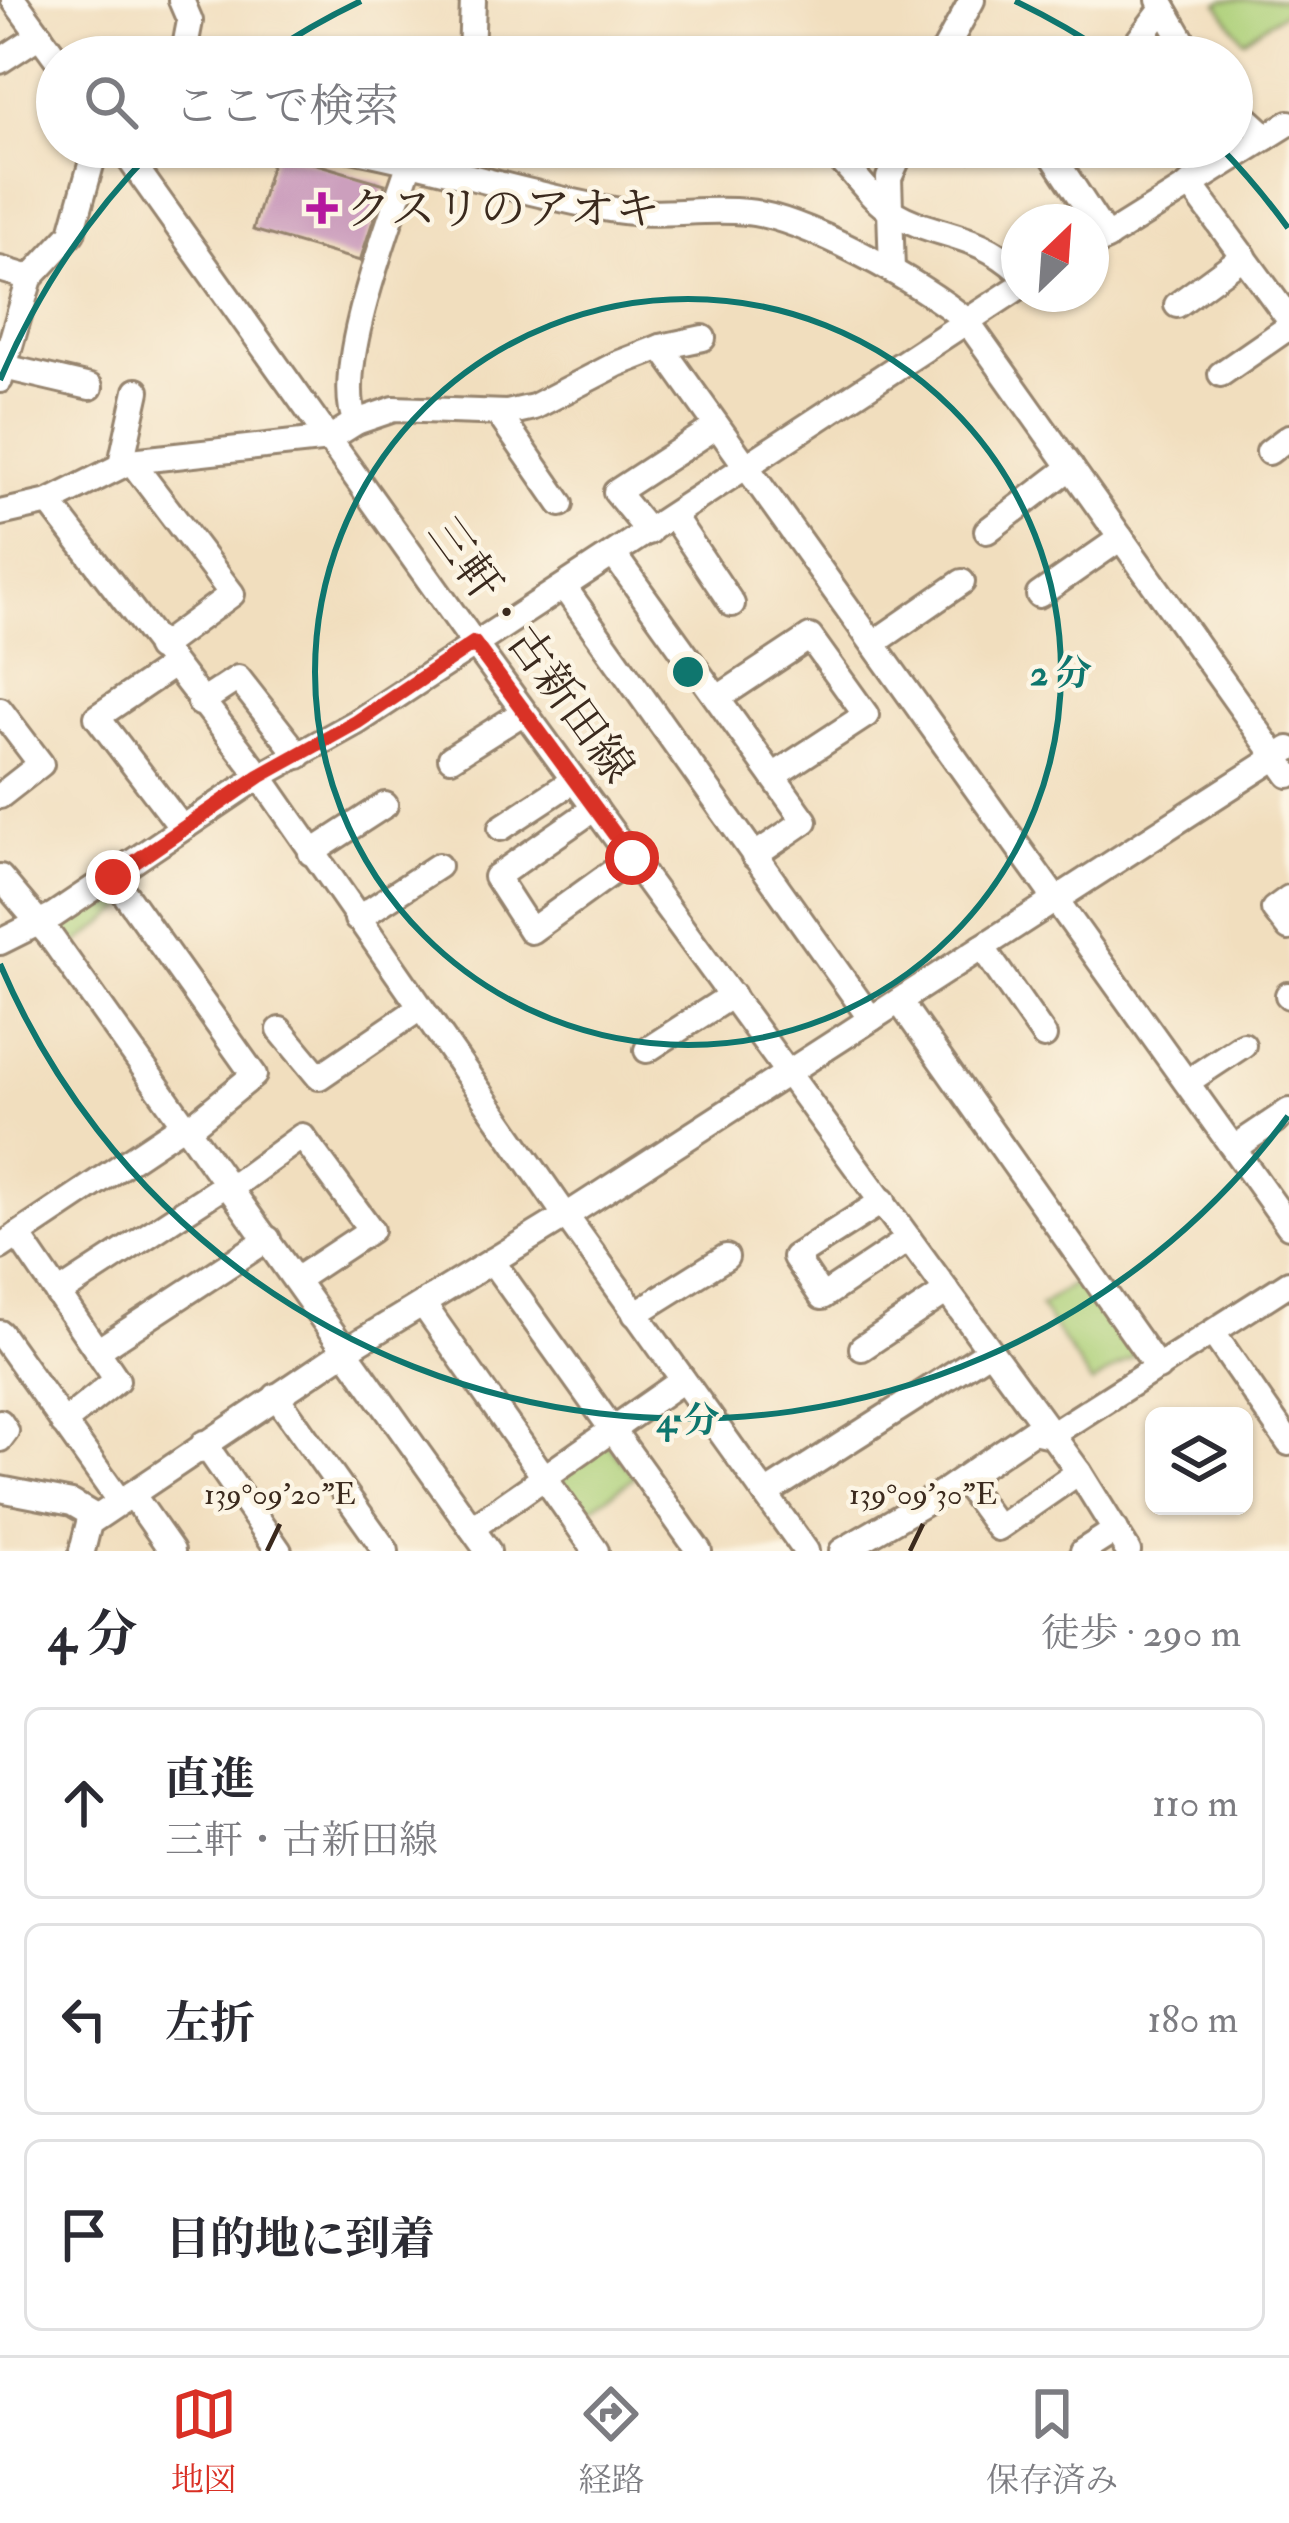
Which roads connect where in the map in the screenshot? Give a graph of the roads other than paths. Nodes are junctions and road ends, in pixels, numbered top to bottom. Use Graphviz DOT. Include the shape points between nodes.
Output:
graph roads {
  1 [pos="14,0"];
  2 [pos="181,0"];
  3 [pos="473,0"];
  4 [pos="972,0"];
  5 [pos="1161,4"];
  6 [pos="40,35"];
  7 [pos="187,36"];
  8 [pos="472,36"];
  9 [pos="953,36"];
  10 [pos="1141,36"];
  11 [pos="1180,36"];
  12 [pos="36,38"];
  13 [pos="0,61"];
  14 [pos="1289,123"];
  15 [pos="1253,124"];
  16 [pos="1267,137"];
  17 [pos="1253,146"];
  18 [pos="90,168"];
  19 [pos="136,168"];
  20 [pos="410,168"];
  21 [pos="464,168"];
  22 [pos="851,168"];
  23 [pos="894,168"];
  24 [pos="1058,168"];
  25 [pos="1216,168"];
  26 [pos="1190,184"];
  27 [pos="1078,204"];
  28 [pos="890,211"];
  29 [pos="1109,237"];
  30 [pos="1001,255"];
  31 [pos="1244,256"];
  32 [pos="0,268"];
  33 [pos="892,270"];
  34 [pos="30,278"];
  35 [pos="1001,299"];
  36 [pos="1177,305"];
  37 [pos="968,320"];
  38 [pos="1289,323"];
  39 [pos="703,338"];
  40 [pos="661,347"];
  41 [pos="2,373"];
  42 [pos="1221,374"];
  43 [pos="90,387"];
  44 [pos="137,391"];
  45 [pos="498,413"];
  46 [pos="356,422"];
  47 [pos="717,426"];
  48 [pos="329,439"];
  49 [pos="126,462"];
  50 [pos="748,464"];
  51 [pos="1071,467"];
  52 [pos="49,502"];
  53 [pos="562,505"];
  54 [pos="0,513"];
  55 [pos="674,516"];
  56 [pos="987,531"];
  57 [pos="649,532"];
  58 [pos="1121,538"];
  59 [pos="614,555"];
  60 [pos="962,581"];
  61 [pos="564,587"];
  62 [pos="1039,596"];
  63 [pos="732,604"];
  64 [pos="474,643"];
  65 [pos="874,643"];
  66 [pos="165,657"];
  67 [pos="718,698"];
  68 [pos="200,703"];
  69 [pos="0,710"];
  70 [pos="524,712"];
  71 [pos="299,756"];
  72 [pos="452,758"];
  73 [pos="1285,761"];
  74 [pos="260,776"];
  75 [pos="773,776"];
  76 [pos="574,780"];
  77 [pos="0,796"];
  78 [pos="385,805"];
  79 [pos="595,808"];
  80 [pos="182,828"];
  81 [pos="501,828"];
  82 [pos="310,853"];
  83 [pos="754,856"];
  84 [pos="632,858"];
  85 [pos="438,866"];
  86 [pos="0,877"];
  87 [pos="113,877"];
  88 [pos="1058,898"];
  89 [pos="1289,898"];
  90 [pos="357,919"];
  91 [pos="37,922"];
  92 [pos="1289,928"];
  93 [pos="0,942"];
  94 [pos="982,947"];
  95 [pos="732,995"];
  96 [pos="899,1001"];
  97 [pos="420,1008"];
  98 [pos="871,1019"];
  99 [pos="280,1030"];
  100 [pos="1044,1036"];
  101 [pos="1244,1045"];
  102 [pos="646,1050"];
  103 [pos="788,1072"];
  104 [pos="1187,1082"];
  105 [pos="1289,1111"];
  106 [pos="186,1126"];
  107 [pos="1234,1148"];
  108 [pos="229,1186"];
  109 [pos="883,1202"];
  110 [pos="566,1216"];
  111 [pos="1289,1226"];
  112 [pos="268,1239"];
  113 [pos="909,1239"];
  114 [pos="9,1241"];
  115 [pos="726,1257"];
  116 [pos="492,1261"];
  117 [pos="297,1279"];
  118 [pos="1289,1282"];
  119 [pos="946,1292"];
  120 [pos="58,1294"];
  121 [pos="423,1304"];
  122 [pos="635,1314"];
  123 [pos="1213,1333"];
  124 [pos="0,1334"];
  125 [pos="862,1348"];
  126 [pos="348,1349"];
  127 [pos="97,1351"];
  128 [pos="989,1351"];
  129 [pos="1158,1368"];
  130 [pos="683,1380"];
  131 [pos="276,1396"];
  132 [pos="0,1422"];
  133 [pos="63,1423"];
  134 [pos="611,1429"];
  135 [pos="1051,1435"];
  136 [pos="0,1439"];
  137 [pos="204,1443"];
  138 [pos="1289,1443"];
  139 [pos="1079,1472"];
  140 [pos="544,1476"];
  141 [pos="963,1480"];
  142 [pos="0,1489"];
  143 [pos="765,1494"];
  144 [pos="126,1498"];
  145 [pos="96,1517"];
  146 [pos="472,1528"];
  147 [pos="1122,1541"];
  148 [pos="82,1551"];
  149 [pos="172,1551"];
  150 [pos="279,1551"];
  151 [pos="386,1551"];
  152 [pos="488,1551"];
  153 [pos="596,1551"];
  154 [pos="699,1551"];
  155 [pos="806,1551"];
  156 [pos="842,1551"];
  157 [pos="1083,1551"];
  1 -- 6 [label="street"];
  2 -- 7 [label="street"];
  3 -- 8 [label="street"];
  4 -- 9 [label="street"];
  5 -- 10 [label="street"];
  5 -- 11 [label="street"];
  12 -- 13 [label="street"];
  14 -- 16 [label="street"];
  15 -- 16 [label="street"];
  16 -- 17 [label="street"];
  18 -- 34 [label="street" via="72,232"];
  19 -- 48 [label="street, 三軒・古新田線"];
  20 -- 46 [label="street" via="357,330"];
  21 -- 33 [label="street" via="608,209 766,214"];
  22 -- 28 [label="street"];
  23 -- 28 [label="street"];
  24 -- 27 [label="street"];
  25 -- 26 [label="street"];
  26 -- 29 [label="street"];
  26 -- 31 [label="street"];
  28 -- 30 [label="street"];
  28 -- 33 [label="street"];
  31 -- 36 [label="street"];
  31 -- 38 [label="street"];
  32 -- 34 [label="street"];
  33 -- 37 [label="street"];
  34 -- 41 [label="street"];
  35 -- 37 [label="street"];
  37 -- 50 [label="street"];
  37 -- 51 [label="street"];
  38 -- 42 [label="street"];
  39 -- 40 [label="street"];
  40 -- 45 [label="street" via="534,406"];
  40 -- 47 [label="street"];
  41 -- 43 [label="street"];
  44 -- 49 [label="street"];
  45 -- 46 [label="street" via="394,409"];
  45 -- 53 [label="street"];
  46 -- 48 [label="street"];
  47 -- 50 [label="street"];
  47 -- 57 [label="street" via="616,492"];
  48 -- 49 [label="street"];
  48 -- 64 [label="street, 三軒・古新田線"];
  49 -- 52 [label="street"];
  49 -- 66 [label="street" via="232,594"];
  50 -- 55 [label="street"];
  50 -- 65 [label="street"];
  51 -- 56 [label="street"];
  51 -- 58 [label="street"];
  52 -- 54 [label="street"];
  52 -- 66 [label="street"];
  55 -- 57 [label="street"];
  55 -- 63 [label="street"];
  57 -- 59 [label="street"];
  58 -- 62 [label="street"];
  58 -- 73 [label="street"];
  59 -- 61 [label="street"];
  59 -- 67 [label="street"];
  60 -- 65 [label="street"];
  61 -- 64 [label="street"];
  61 -- 83 [label="street"];
  64 -- 70 [label="street, 三軒・古新田線"];
  64 -- 71 [label="street"];
  65 -- 88 [label="street"];
  66 -- 68 [label="street"];
  66 -- 80 [label="street" via="97,717"];
  67 -- 75 [label="street"];
  67 -- 75 [label="street" via="810,638 866,715"];
  68 -- 71 [label="street" via="238,678"];
  68 -- 74 [label="street"];
  69 -- 77 [label="street" via="41,764"];
  70 -- 72 [label="street"];
  70 -- 76 [label="street, 三軒・古新田線"];
  71 -- 74 [label="street"];
  73 -- 88 [label="street"];
  74 -- 80 [label="street"];
  74 -- 82 [label="street"];
  75 -- 83 [label="street" via="806,821"];
  76 -- 79 [label="street, 三軒・古新田線"];
  76 -- 81 [label="street"];
  78 -- 82 [label="street"];
  79 -- 84 [label="street, 三軒・古新田線"];
  79 -- 84 [label="street" via="496,877 531,931"];
  80 -- 87 [label="street"];
  82 -- 90 [label="street"];
  83 -- 98 [label="street"];
  84 -- 95 [label="street, 三軒・古新田線"];
  85 -- 90 [label="street"];
  86 -- 91 [label="street"];
  87 -- 91 [label="street"];
  87 -- 106 [label="street" via="254,1075"];
  88 -- 94 [label="street"];
  88 -- 104 [label="street"];
  89 -- 92 [label="street" via="1274,909"];
  90 -- 97 [label="street"];
  91 -- 93 [label="street"];
  91 -- 106 [label="street"];
  94 -- 96 [label="street"];
  94 -- 100 [label="street"];
  95 -- 102 [label="street"];
  95 -- 103 [label="street, 三軒・古新田線"];
  96 -- 98 [label="street"];
  96 -- 129 [label="street"];
  97 -- 99 [label="street" via="319,1077"];
  97 -- 110 [label="street"];
  98 -- 103 [label="street"];
  101 -- 104 [label="street"];
  103 -- 109 [label="street, 三軒・古新田線"];
  103 -- 110 [label="street"];
  104 -- 107 [label="street"];
  105 -- 107 [label="street"];
  106 -- 108 [label="street"];
  106 -- 114 [label="street"];
  107 -- 111 [label="street"];
  108 -- 112 [label="street"];
  108 -- 117 [label="street" via="302,1136 371,1230"];
  108 -- 120 [label="street"];
  109 -- 113 [label="street, 三軒・古新田線"];
  109 -- 113 [label="street" via="795,1257 822,1297"];
  110 -- 116 [label="street"];
  110 -- 122 [label="street"];
  112 -- 117 [label="street"];
  112 -- 127 [label="street"];
  113 -- 119 [label="street, 三軒・古新田線"];
  114 -- 120 [label="street"];
  115 -- 122 [label="street"];
  116 -- 121 [label="street"];
  116 -- 134 [label="street"];
  117 -- 126 [label="street"];
  118 -- 123 [label="street"];
  119 -- 125 [label="street"];
  119 -- 128 [label="street, 三軒・古新田線"];
  120 -- 127 [label="street"];
  121 -- 126 [label="street"];
  121 -- 140 [label="street"];
  122 -- 130 [label="street"];
  123 -- 129 [label="street"];
  123 -- 138 [label="street"];
  124 -- 133 [label="street"];
  126 -- 131 [label="street"];
  126 -- 146 [label="street"];
  127 -- 133 [label="street" via="117,1380"];
  128 -- 135 [label="street, 三軒・古新田線"];
  128 -- 143 [label="street"];
  129 -- 135 [label="street"];
  130 -- 134 [label="street"];
  130 -- 143 [label="street"];
  131 -- 137 [label="street"];
  131 -- 151 [label="street"];
  132 -- 136 [label="street"];
  133 -- 144 [label="street"];
  134 -- 140 [label="street"];
  134 -- 154 [label="street"];
  135 -- 139 [label="street, 三軒・古新田線"];
  135 -- 141 [label="street" via="1033,1430"];
  137 -- 144 [label="street"];
  137 -- 150 [label="street"];
  139 -- 141 [label="street" via="998,1528"];
  139 -- 147 [label="street, 三軒・古新田線"];
  140 -- 146 [label="street"];
  140 -- 153 [label="street"];
  141 -- 156 [label="street"];
  142 -- 145 [label="street" via="72,1503"];
  143 -- 155 [label="street"];
  144 -- 145 [label="street"];
  144 -- 149 [label="street"];
  145 -- 148 [label="street"];
  146 -- 152 [label="street"];
  147 -- 157 [label="street"];
}
